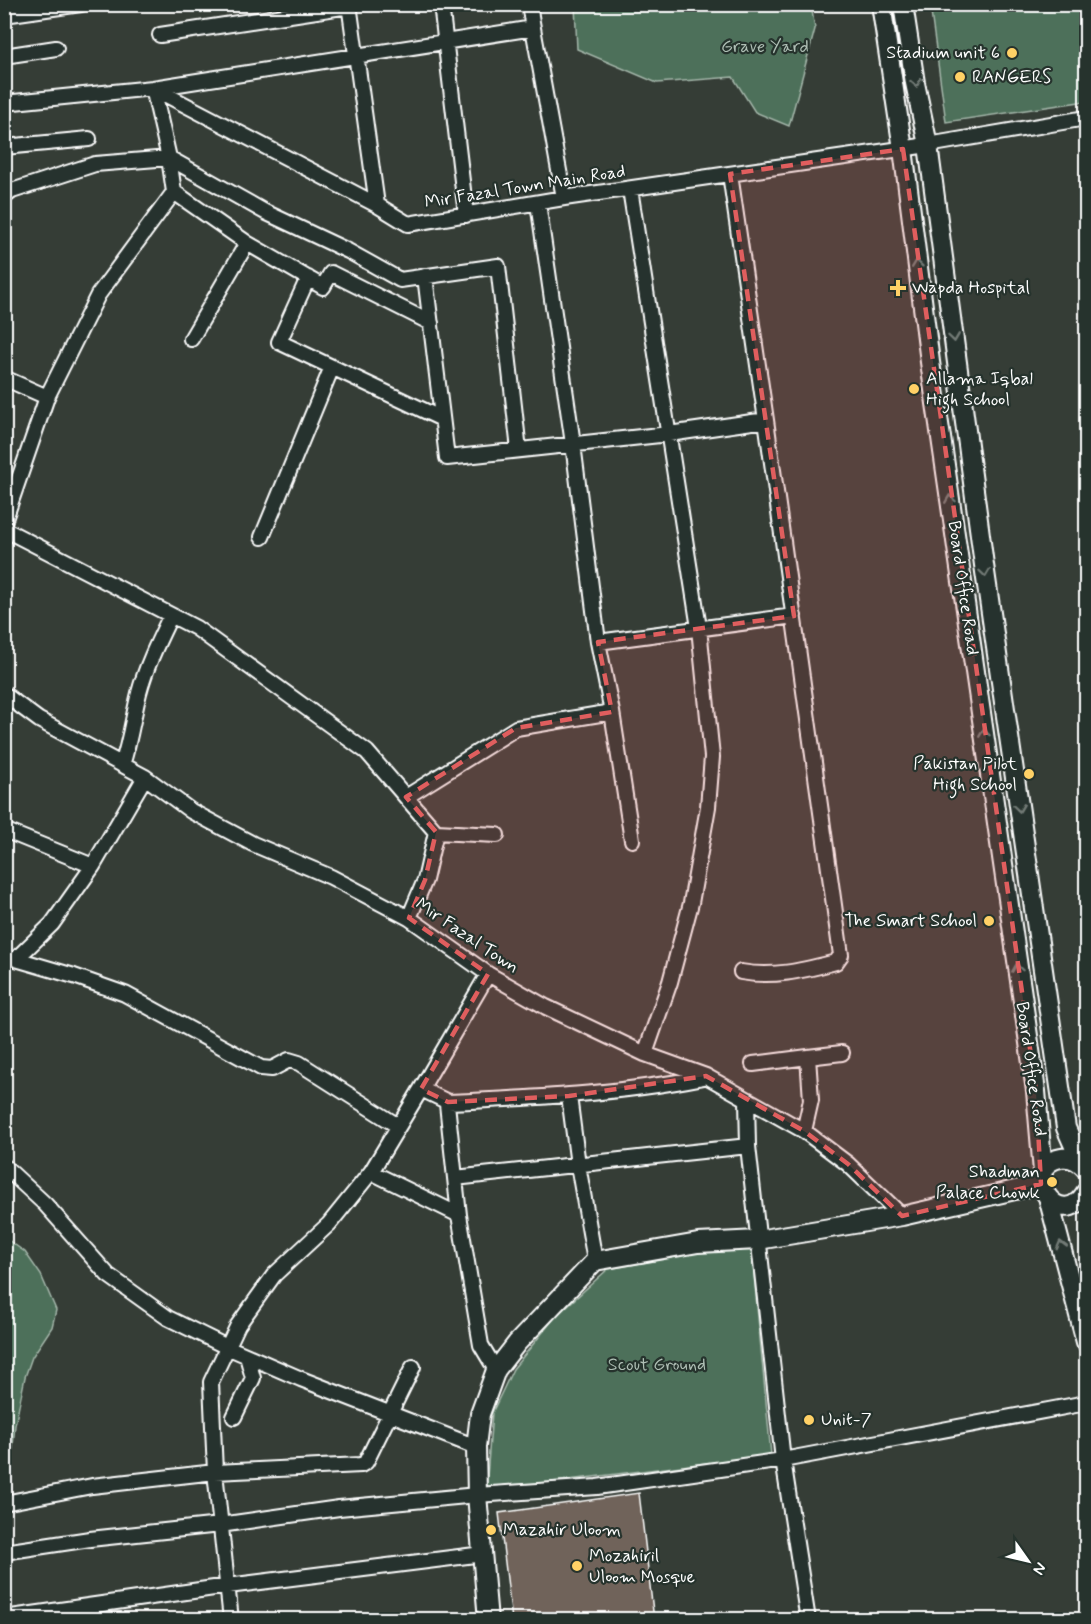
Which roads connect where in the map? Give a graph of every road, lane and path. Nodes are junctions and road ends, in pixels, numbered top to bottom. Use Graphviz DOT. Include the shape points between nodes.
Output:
graph roads {
  1 [pos="81,4"];
  2 [pos="441,4"];
  3 [pos="529,4"];
  4 [pos="881,4"];
  5 [pos="903,4"];
  6 [pos="349,5"];
  7 [pos="4,15"];
  8 [pos="533,28"];
  9 [pos="160,35"];
  10 [pos="446,42"];
  11 [pos="56,48"];
  12 [pos="4,56"];
  13 [pos="356,56"];
  14 [pos="153,88"];
  15 [pos="4,103"];
  16 [pos="1086,118"];
  17 [pos="89,140"];
  18 [pos="928,145"];
  19 [pos="4,147"];
  20 [pos="903,149"];
  21 [pos="169,158"];
  22 [pos="730,174"];
  23 [pos="630,189"];
  24 [pos="174,192"];
  25 [pos="4,197"];
  26 [pos="564,198"];
  27 [pos="538,203"];
  28 [pos="377,205"];
  29 [pos="466,215"];
  30 [pos="247,243"];
  31 [pos="425,276"];
  32 [pos="308,278"];
  33 [pos="431,323"];
  34 [pos="192,339"];
  35 [pos="332,367"];
  36 [pos="4,378"];
  37 [pos="47,397"];
  38 [pos="442,419"];
  39 [pos="766,420"];
  40 [pos="669,434"];
  41 [pos="573,444"];
  42 [pos="519,450"];
  43 [pos="4,522"];
  44 [pos="4,529"];
  45 [pos="262,537"];
  46 [pos="171,615"];
  47 [pos="794,616"];
  48 [pos="699,628"];
  49 [pos="598,642"];
  50 [pos="4,694"];
  51 [pos="612,712"];
  52 [pos="122,765"];
  53 [pos="145,777"];
  54 [pos="406,797"];
  55 [pos="4,830"];
  56 [pos="436,832"];
  57 [pos="497,835"];
  58 [pos="632,840"];
  59 [pos="93,866"];
  60 [pos="409,918"];
  61 [pos="10,959"];
  62 [pos="741,972"];
  63 [pos="488,974"];
  64 [pos="842,1053"];
  65 [pos="645,1054"];
  66 [pos="808,1057"];
  67 [pos="753,1064"];
  68 [pos="706,1076"];
  69 [pos="422,1089"];
  70 [pos="569,1096"];
  71 [pos="747,1100"];
  72 [pos="448,1102"];
  73 [pos="398,1126"];
  74 [pos="804,1131"];
  75 [pos="748,1146"];
  76 [pos="578,1165"];
  77 [pos="4,1166"];
  78 [pos="1084,1167"];
  79 [pos="371,1172"];
  80 [pos="454,1178"];
  81 [pos="1044,1186"];
  82 [pos="1085,1202"];
  83 [pos="459,1215"];
  84 [pos="902,1216"];
  85 [pos="758,1239"];
  86 [pos="595,1261"];
  87 [pos="1086,1342"];
  88 [pos="227,1347"];
  89 [pos="247,1356"];
  90 [pos="413,1367"];
  91 [pos="496,1370"];
  92 [pos="1086,1403"];
  93 [pos="390,1413"];
  94 [pos="234,1417"];
  95 [pos="476,1447"];
  96 [pos="783,1460"];
  97 [pos="215,1472"];
  98 [pos="477,1495"];
  99 [pos="4,1503"];
  100 [pos="220,1525"];
  101 [pos="4,1552"];
  102 [pos="483,1554"];
  103 [pos="228,1586"];
  104 [pos="4,1618"];
  105 [pos="231,1620"];
  106 [pos="488,1620"];
  107 [pos="808,1620"];
  1 -- 7 [label="street"];
  2 -- 10 [label="street"];
  3 -- 8 [label="street"];
  4 -- 20 [label="street, Board Office Road"];
  5 -- 18 [label="street, Board Office Road, one-way"];
  6 -- 9 [label="street"];
  6 -- 13 [label="street"];
  8 -- 10 [label="street"];
  8 -- 26 [label="street"];
  10 -- 13 [label="street"];
  10 -- 29 [label="street"];
  11 -- 12 [label="street"];
  13 -- 14 [label="street"];
  13 -- 28 [label="street"];
  14 -- 15 [label="street"];
  14 -- 21 [label="street"];
  14 -- 28 [label="street, Mir Fazal Town Main Road"];
  16 -- 18 [label="street, Mir Fazal Town Main Road"];
  17 -- 19 [label="street"];
  18 -- 20 [label="street, Mir Fazal Town Main Road"];
  18 -- 78 [label="street, Board Office Road, one-way" via="1062,1105 1066,1128"];
  20 -- 22 [label="street, Mir Fazal Town Main Road"];
  81 -- 20 [label="street, Board Office Road, one-way" via="1036,1091 930,362"];
  21 -- 24 [label="street"];
  21 -- 25 [label="street" via="95,164 12,190"];
  21 -- 31 [label="street" via="400,280"];
  22 -- 23 [label="street, Mir Fazal Town Main Road"];
  22 -- 39 [label="street"];
  23 -- 26 [label="street, Mir Fazal Town Main Road"];
  23 -- 40 [label="street"];
  24 -- 30 [label="street"];
  24 -- 37 [label="street" via="98,295"];
  26 -- 27 [label="street, Mir Fazal Town Main Road"];
  27 -- 29 [label="street, Mir Fazal Town Main Road"];
  27 -- 41 [label="street"];
  28 -- 29 [label="street, Mir Fazal Town Main Road" via="408,224"];
  30 -- 32 [label="street"];
  30 -- 34 [label="street"];
  31 -- 33 [label="street"];
  31 -- 42 [label="street" via="498,266"];
  32 -- 33 [label="street" via="323,287 331,273"];
  32 -- 35 [label="street" via="279,342"];
  33 -- 38 [label="street"];
  35 -- 38 [label="street"];
  35 -- 45 [label="street"];
  36 -- 37 [label="street"];
  37 -- 43 [label="street"];
  38 -- 42 [label="street" via="447,458"];
  39 -- 40 [label="street"];
  39 -- 47 [label="street"];
  40 -- 41 [label="street"];
  40 -- 48 [label="street"];
  41 -- 42 [label="street"];
  41 -- 49 [label="street"];
  44 -- 46 [label="street"];
  46 -- 52 [label="street" via="140,692"];
  46 -- 54 [label="street" via="196,628 367,752"];
  47 -- 48 [label="street"];
  47 -- 62 [label="street" via="840,958 773,975"];
  48 -- 49 [label="street"];
  48 -- 65 [label="street" via="712,757 708,807 691,903"];
  49 -- 51 [label="street"];
  50 -- 52 [label="street, Mir Fazal Town" via="39,720"];
  51 -- 54 [label="street" via="516,728"];
  51 -- 58 [label="street"];
  52 -- 53 [label="street, Mir Fazal Town"];
  53 -- 59 [label="street"];
  53 -- 60 [label="street, Mir Fazal Town" via="201,816 253,844 331,877"];
  54 -- 56 [label="street"];
  55 -- 59 [label="street"];
  56 -- 57 [label="street"];
  56 -- 60 [label="street" via="425,880"];
  59 -- 61 [label="street" via="52,924"];
  60 -- 63 [label="street, Mir Fazal Town"];
  61 -- 73 [label="street" via="125,994 261,1068 272,1069 289,1060 299,1064"];
  63 -- 65 [label="street, Mir Fazal Town" via="546,1007"];
  63 -- 69 [label="street"];
  64 -- 66 [label="street"];
  65 -- 68 [label="street, Mir Fazal Town"];
  66 -- 67 [label="street"];
  66 -- 74 [label="street" via="811,1100"];
  68 -- 70 [label="street"];
  68 -- 71 [label="street, Mir Fazal Town"];
  69 -- 72 [label="street"];
  69 -- 73 [label="street"];
  70 -- 72 [label="street"];
  70 -- 76 [label="street"];
  71 -- 74 [label="street, Mir Fazal Town"];
  71 -- 75 [label="street"];
  72 -- 80 [label="street"];
  73 -- 79 [label="street"];
  74 -- 84 [label="street, Mir Fazal Town" via="848,1164"];
  75 -- 76 [label="street"];
  75 -- 85 [label="street"];
  76 -- 80 [label="street"];
  76 -- 86 [label="street"];
  77 -- 88 [label="street" via="45,1204 108,1275 168,1318"];
  78 -- 81 [label="street" via="1075,1160 1060,1158 1047,1165"];
  79 -- 83 [label="street"];
  79 -- 88 [label="street" via="329,1224 274,1275 237,1325"];
  80 -- 83 [label="street"];
  81 -- 82 [label="street" via="1058,1205"];
  81 -- 84 [label="street"];
  87 -- 81 [label="street, Board Office Road, one-way"];
  83 -- 91 [label="street" via="481,1345"];
  84 -- 85 [label="street"];
  85 -- 86 [label="street" via="698,1243"];
  85 -- 96 [label="street"];
  86 -- 91 [label="street"];
  88 -- 89 [label="street"];
  88 -- 97 [label="street" via="211,1382"];
  89 -- 93 [label="street"];
  89 -- 94 [label="street" via="253,1378"];
  90 -- 93 [label="street"];
  91 -- 95 [label="street" via="480,1414"];
  92 -- 96 [label="street"];
  93 -- 95 [label="street"];
  93 -- 97 [label="street" via="361,1465"];
  95 -- 98 [label="street"];
  96 -- 98 [label="street" via="597,1487"];
  96 -- 107 [label="street"];
  97 -- 99 [label="street" via="92,1486"];
  97 -- 100 [label="street"];
  98 -- 100 [label="street" via="339,1508"];
  98 -- 102 [label="street"];
  100 -- 101 [label="street"];
  100 -- 103 [label="street"];
  102 -- 103 [label="street"];
  102 -- 106 [label="street"];
  103 -- 104 [label="street"];
  103 -- 105 [label="street"];
}
